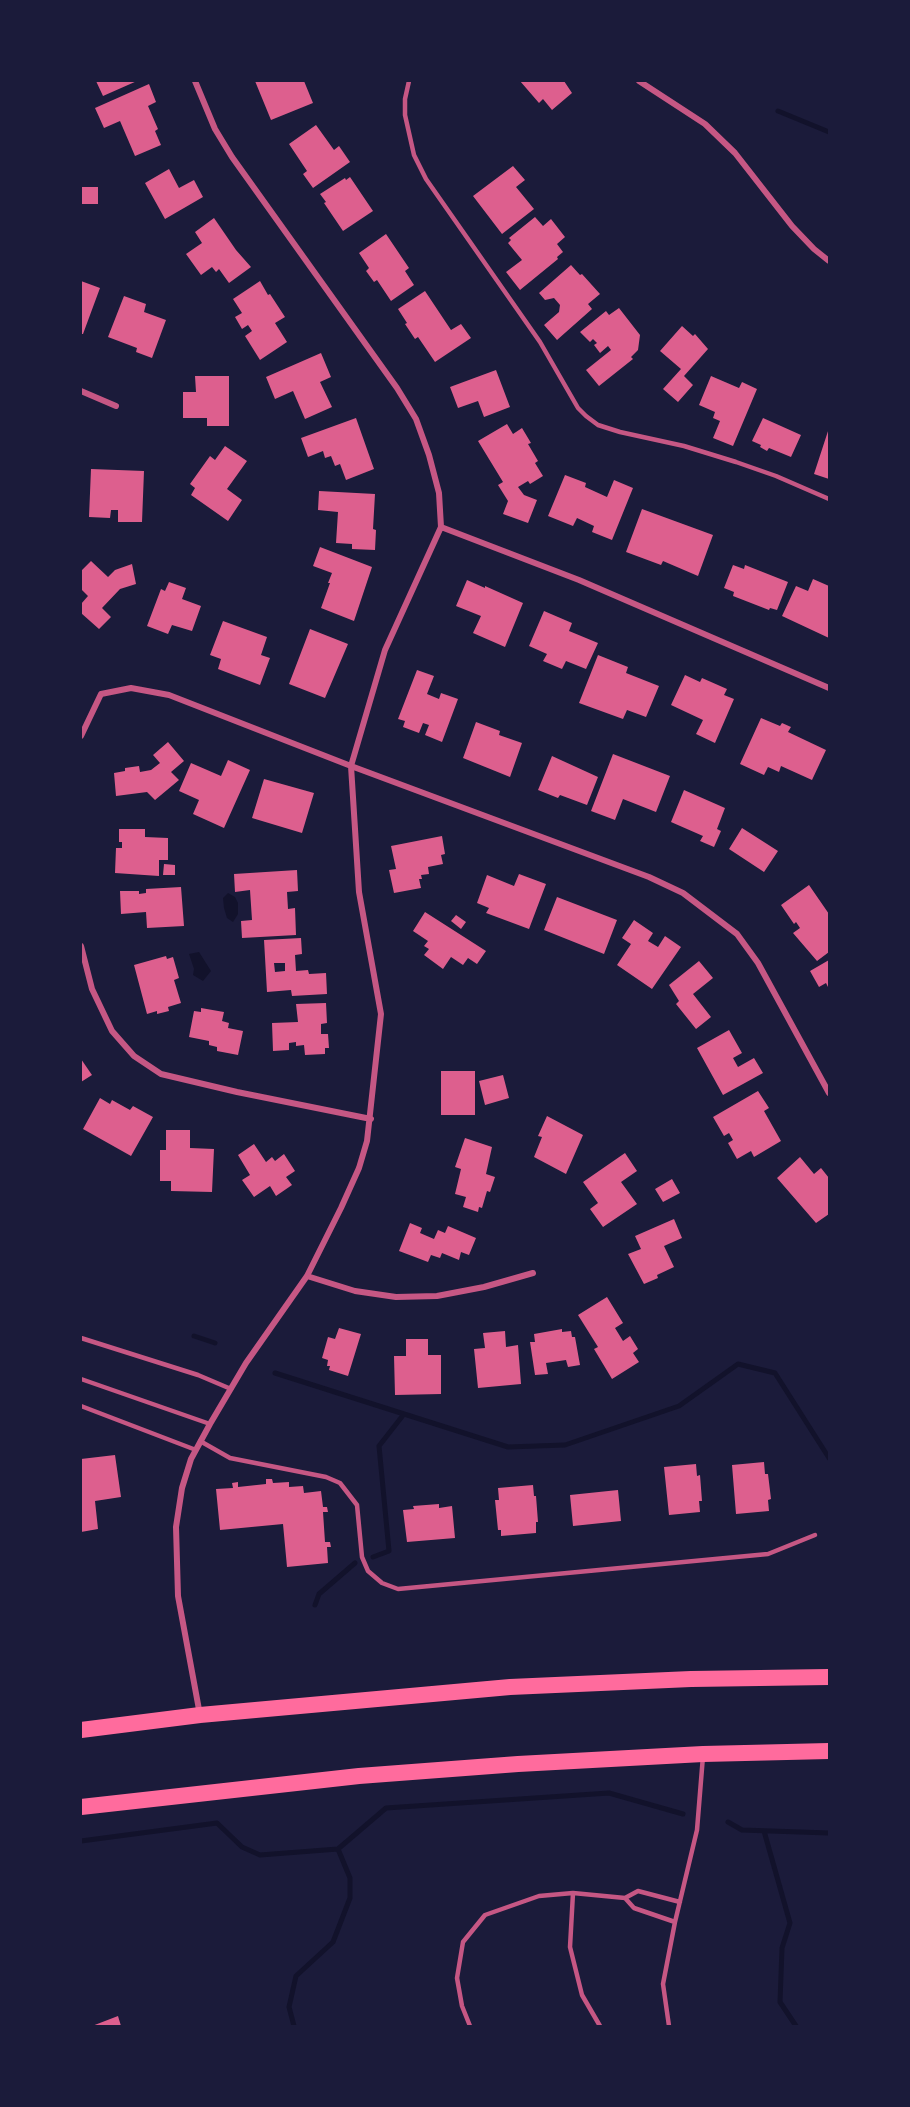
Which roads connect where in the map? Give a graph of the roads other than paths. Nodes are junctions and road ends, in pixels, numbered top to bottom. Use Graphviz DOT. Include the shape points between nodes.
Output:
graph roads {
  1 [pos="195,81"];
  2 [pos="409,81"];
  3 [pos="639,81"];
  4 [pos="829,261"];
  5 [pos="81,391"];
  6 [pos="116,406"];
  7 [pos="829,499"];
  8 [pos="441,527"];
  9 [pos="829,688"];
  10 [pos="81,736"];
  11 [pos="351,766"];
  12 [pos="81,946"];
  13 [pos="829,1093"];
  14 [pos="371,1119"];
  15 [pos="533,1274"];
  16 [pos="306,1276"];
  17 [pos="81,1338"];
  18 [pos="81,1379"];
  19 [pos="231,1389"];
  20 [pos="81,1406"];
  21 [pos="210,1424"];
  22 [pos="200,1441"];
  23 [pos="196,1450"];
  24 [pos="815,1535"];
  25 [pos="829,1677"];
  26 [pos="200,1715"];
  27 [pos="81,1730"];
  28 [pos="829,1751"];
  29 [pos="703,1754"];
  30 [pos="81,1807"];
  31 [pos="573,1893"];
  32 [pos="625,1898"];
  33 [pos="680,1902"];
  34 [pos="675,1922"];
  35 [pos="470,2026"];
  36 [pos="600,2026"];
  37 [pos="669,2026"];
  1 -- 8 [label="street" via="215,129 232,157 416,419 439,493"];
  2 -- 7 [label="lane" via="405,115 414,155 426,179 540,342 586,416 598,425 620,432 736,462"];
  3 -- 4 [label="street" via="705,124 735,153 792,226"];
  5 -- 6 [label="street"];
  8 -- 9 [label="street" via="579,580"];
  8 -- 11 [label="street" via="385,650"];
  10 -- 11 [label="street" via="101,694 131,688 169,695"];
  11 -- 13 [label="street" via="683,893 737,934 758,963"];
  11 -- 14 [label="street" via="359,892 381,1014"];
  12 -- 14 [label="street" via="92,989 112,1031 134,1056 161,1074"];
  14 -- 16 [label="street" via="359,1168"];
  15 -- 16 [label="street" via="437,1296 396,1297 356,1291"];
  16 -- 19 [label="street"];
  17 -- 19 [label="lane"];
  18 -- 21 [label="lane"];
  19 -- 21 [label="street"];
  20 -- 23 [label="lane"];
  21 -- 22 [label="street"];
  22 -- 23 [label="street"];
  22 -- 24 [label="lane" via="230,1458 340,1483 357,1504 362,1557 368,1571 382,1583 398,1589 768,1554"];
  23 -- 26 [label="street" via="182,1488 176,1527 178,1596"];
  25 -- 26 [label="highway" via="510,1687"];
  26 -- 27 [label="highway"];
  28 -- 29 [label="highway"];
  29 -- 30 [label="highway" via="359,1776"];
  29 -- 33 [label="lane" via="697,1830"];
  31 -- 32 [label="lane"];
  31 -- 35 [label="lane" via="539,1896 485,1915 463,1942 457,1978"];
  31 -- 36 [label="lane" via="570,1947 582,1995"];
  32 -- 33 [label="lane" via="638,1891"];
  32 -- 34 [label="lane" via="634,1908"];
  33 -- 34 [label="lane"];
  34 -- 37 [label="lane" via="663,1984"];
}
